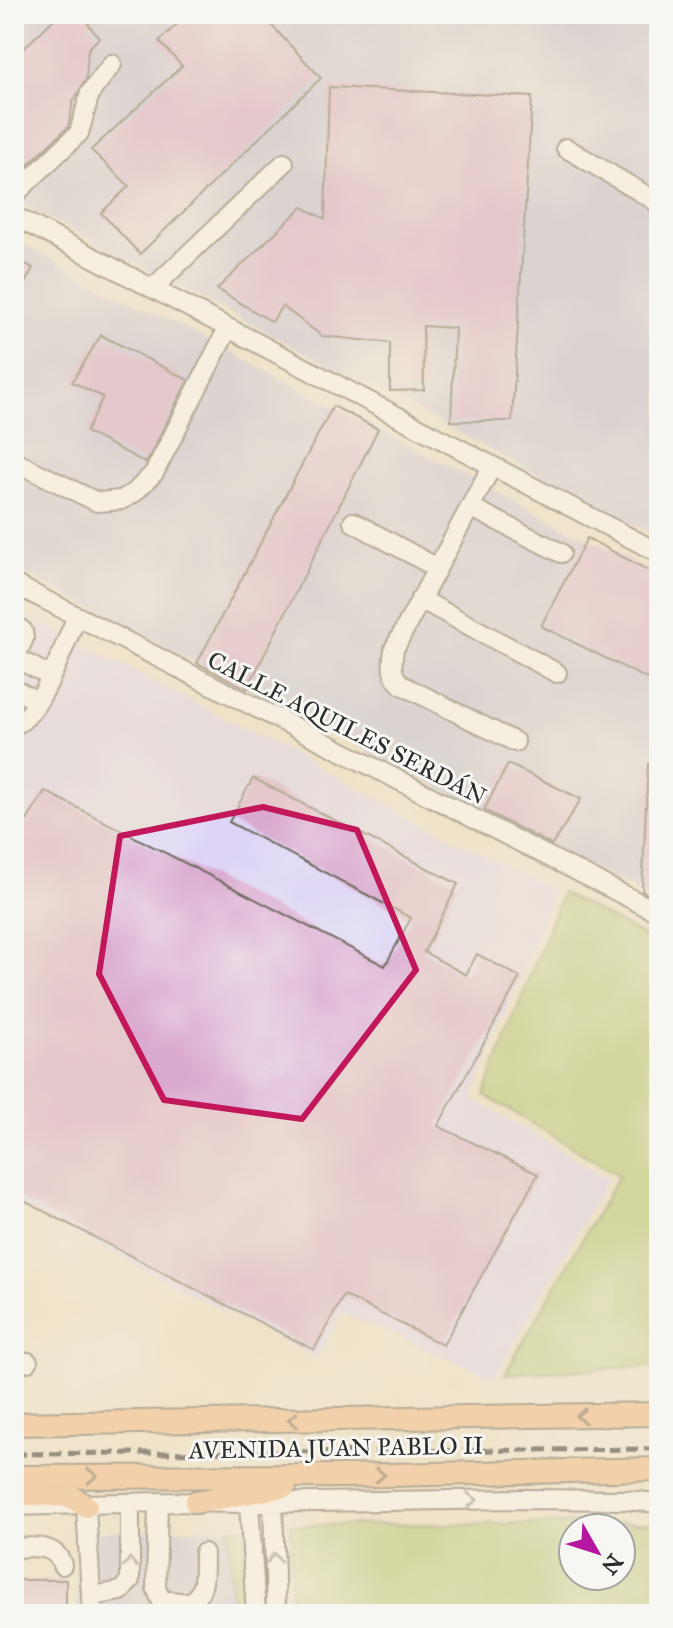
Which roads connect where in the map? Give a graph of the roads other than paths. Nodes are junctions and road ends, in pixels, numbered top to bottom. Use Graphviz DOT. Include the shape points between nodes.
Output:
graph roads {
  1 [pos="112,64"];
  2 [pos="566,148"];
  3 [pos="284,163"];
  4 [pos="14,195"];
  5 [pos="659,203"];
  6 [pos="14,216"];
  7 [pos="153,288"];
  8 [pos="228,328"];
  9 [pos="14,461"];
  10 [pos="492,466"];
  11 [pos="470,507"];
  12 [pos="353,522"];
  13 [pos="561,553"];
  14 [pos="659,553"];
  15 [pos="437,568"];
  16 [pos="14,584"];
  17 [pos="420,599"];
  18 [pos="77,617"];
  19 [pos="14,624"];
  20 [pos="15,659"];
  21 [pos="557,673"];
  22 [pos="50,676"];
  23 [pos="14,689"];
  24 [pos="38,701"];
  25 [pos="14,725"];
  26 [pos="515,742"];
  27 [pos="659,913"];
  28 [pos="659,1414"];
  29 [pos="14,1424"];
  30 [pos="659,1469"];
  31 [pos="345,1476"];
  32 [pos="14,1477"];
  33 [pos="14,1493"];
  34 [pos="158,1502"];
  35 [pos="196,1502"];
  36 [pos="273,1502"];
  37 [pos="130,1503"];
  38 [pos="249,1503"];
  39 [pos="659,1503"];
  40 [pos="14,1506"];
  41 [pos="86,1506"];
  42 [pos="14,1548"];
  43 [pos="204,1553"];
  44 [pos="62,1565"];
  45 [pos="92,1605"];
  46 [pos="256,1614"];
  47 [pos="276,1614"];
  1 -- 4 [label="street" via="90,93 79,133"];
  2 -- 5 [label="street"];
  3 -- 7 [label="street"];
  6 -- 7 [label="street"];
  7 -- 8 [label="street"];
  8 -- 9 [label="street" via="154,473 134,493 97,502"];
  8 -- 10 [label="street"];
  10 -- 11 [label="street"];
  10 -- 14 [label="street"];
  11 -- 13 [label="street"];
  11 -- 15 [label="street"];
  12 -- 15 [label="street"];
  15 -- 17 [label="street"];
  16 -- 18 [label="street, CALLE AQUILES SERDÁN"];
  17 -- 21 [label="street"];
  17 -- 26 [label="street" via="394,649 394,677"];
  18 -- 22 [label="street"];
  18 -- 27 [label="street, CALLE AQUILES SERDÁN"];
  19 -- 20 [label="street" via="24,638"];
  20 -- 22 [label="street"];
  22 -- 24 [label="street"];
  23 -- 24 [label="street"];
  24 -- 25 [label="street" via="25,720"];
  28 -- 29 [label="main road, AVENIDA JUAN PABLO II, one-way"];
  31 -- 30 [label="main road, AVENIDA JUAN PABLO II, one-way"];
  32 -- 31 [label="main road, AVENIDA JUAN PABLO II, one-way"];
  31 -- 35 [label="main road"];
  33 -- 41 [label="main road" via="70,1496"];
  34 -- 35 [label="street"];
  34 -- 37 [label="street"];
  34 -- 43 [label="street" via="156,1588 161,1600 195,1599 203,1586"];
  35 -- 38 [label="street"];
  36 -- 38 [label="street"];
  36 -- 39 [label="street, one-way"];
  47 -- 36 [label="street, one-way"];
  37 -- 41 [label="street"];
  45 -- 37 [label="street, one-way" via="121,1591 130,1580"];
  38 -- 46 [label="street"];
  40 -- 41 [label="street"];
  41 -- 45 [label="street"];
  42 -- 44 [label="street" via="53,1551"];
}
